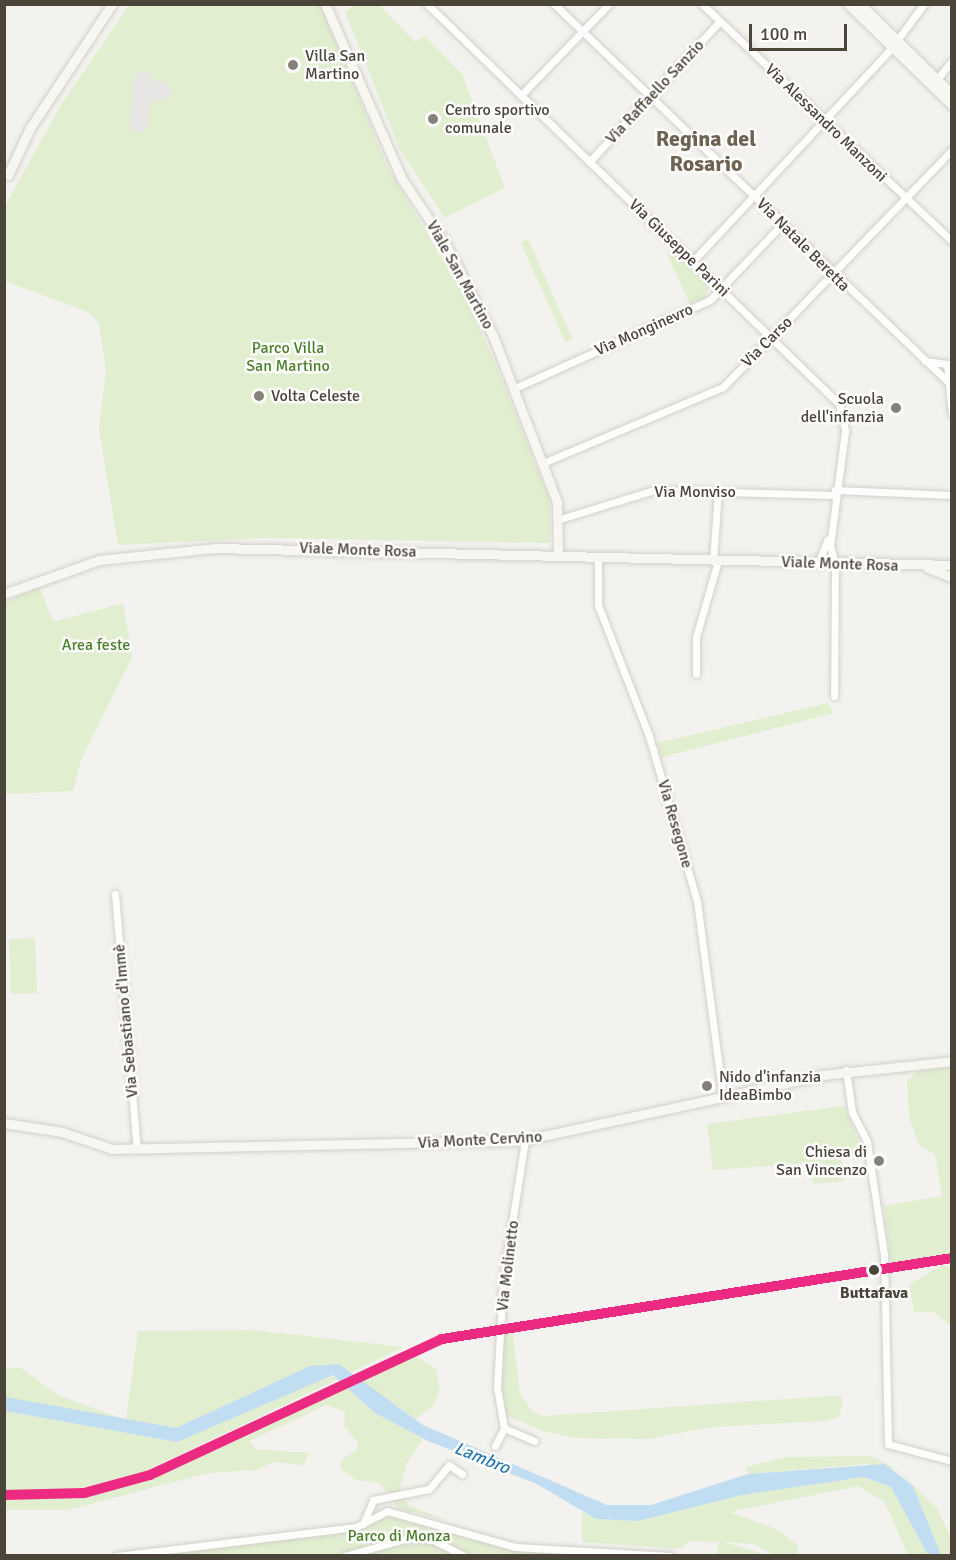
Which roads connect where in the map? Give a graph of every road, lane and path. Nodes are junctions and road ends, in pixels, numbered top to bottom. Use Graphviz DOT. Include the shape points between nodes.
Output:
graph roads {
  1 [pos="112,4"];
  2 [pos="325,4"];
  3 [pos="428,4"];
  4 [pos="554,4"];
  5 [pos="570,4"];
  6 [pos="609,4"];
  7 [pos="702,4"];
  8 [pos="848,4"];
  9 [pos="860,4"];
  10 [pos="924,4"];
  11 [pos="565,12"];
  12 [pos="720,21"];
  13 [pos="585,30"];
  14 [pos="896,41"];
  15 [pos="951,61"];
  16 [pos="935,82"];
  17 [pos="951,94"];
  18 [pos="521,95"];
  19 [pos="652,96"];
  20 [pos="951,105"];
  21 [pos="825,122"];
  22 [pos="950,153"];
  23 [pos="589,162"];
  24 [pos="6,178"];
  25 [pos="754,196"];
  26 [pos="906,199"];
  27 [pos="782,224"];
  28 [pos="951,241"];
  29 [pos="693,261"];
  30 [pos="833,276"];
  31 [pos="721,287"];
  32 [pos="773,337"];
  33 [pos="515,388"];
  34 [pos="951,414"];
  35 [pos="543,464"];
  36 [pos="718,491"];
  37 [pos="835,493"];
  38 [pos="951,495"];
  39 [pos="560,519"];
  40 [pos="831,529"];
  41 [pos="558,556"];
  42 [pos="598,558"];
  43 [pos="716,561"];
  44 [pos="818,564"];
  45 [pos="836,564"];
  46 [pos="951,566"];
  47 [pos="926,567"];
  48 [pos="951,578"];
  49 [pos="4,594"];
  50 [pos="696,674"];
  51 [pos="834,696"];
  52 [pos="115,894"];
  53 [pos="951,1061"];
  54 [pos="846,1070"];
  55 [pos="723,1098"];
  56 [pos="4,1124"];
  57 [pos="525,1140"];
  58 [pos="137,1149"];
  59 [pos="504,1428"];
  60 [pos="534,1442"];
  61 [pos="495,1446"];
  62 [pos="951,1461"];
  63 [pos="462,1474"];
  64 [pos="363,1524"];
  65 [pos="117,1556"];
  66 [pos="344,1556"];
  67 [pos="465,1556"];
  68 [pos="671,1556"];
  1 -- 24 [label="street" via="50,97"];
  2 -- 33 [label="street, Viale San Martino" via="394,162 474,295"];
  3 -- 18 [label="street, Via Giuseppe Parini"];
  4 -- 11 [label="street, Via Natale Beretta"];
  5 -- 11 [label="street"];
  6 -- 13 [label="street"];
  7 -- 12 [label="street, Via Alessandro Manzoni"];
  8 -- 14 [label="street"];
  9 -- 14 [label="street"];
  10 -- 14 [label="street"];
  11 -- 13 [label="street, Via Natale Beretta"];
  12 -- 19 [label="street, Via Raffaello Sanzio"];
  12 -- 21 [label="street, Via Alessandro Manzoni"];
  13 -- 18 [label="street"];
  13 -- 19 [label="street, Via Natale Beretta"];
  14 -- 16 [label="street"];
  14 -- 21 [label="street"];
  15 -- 16 [label="street"];
  16 -- 17 [label="street"];
  16 -- 20 [label="street"];
  18 -- 23 [label="street, Via Giuseppe Parini"];
  19 -- 23 [label="street, Via Raffaello Sanzio"];
  19 -- 25 [label="street, Via Natale Beretta"];
  21 -- 25 [label="street"];
  21 -- 26 [label="street, Via Alessandro Manzoni"];
  22 -- 26 [label="street, Via Carso"];
  23 -- 29 [label="street, Via Giuseppe Parini"];
  25 -- 27 [label="street, Via Natale Beretta"];
  25 -- 29 [label="street"];
  26 -- 28 [label="street, Via Alessandro Manzoni"];
  26 -- 30 [label="street, Via Carso"];
  27 -- 30 [label="street, Via Natale Beretta"];
  27 -- 31 [label="street, Via Monginevro"];
  29 -- 31 [label="street, Via Giuseppe Parini"];
  30 -- 32 [label="street, Via Carso"];
  30 -- 34 [label="street, Via Natale Beretta" via="947,381"];
  31 -- 32 [label="street, Via Giuseppe Parini"];
  31 -- 33 [label="street, Via Monginevro" via="710,300"];
  32 -- 35 [label="street, Via Carso" via="723,387"];
  32 -- 37 [label="street, Via Giuseppe Parini" via="839,404 845,431"];
  33 -- 35 [label="street, Viale San Martino"];
  35 -- 39 [label="street, Viale San Martino"];
  36 -- 37 [label="street, Via Monviso"];
  36 -- 39 [label="street, Via Monviso" via="654,490"];
  36 -- 43 [label="street"];
  37 -- 38 [label="street, Via Monviso"];
  37 -- 40 [label="street, Via Giuseppe Parini"];
  39 -- 41 [label="street, Viale San Martino"];
  40 -- 44 [label="street, Via Giuseppe Parini"];
  40 -- 45 [label="street, Via Giuseppe Parini"];
  41 -- 42 [label="street, Viale Monte Rosa"];
  41 -- 49 [label="street, Viale Monte Rosa" via="177,549 99,560"];
  42 -- 43 [label="street, Viale Monte Rosa"];
  42 -- 55 [label="street, Via Resegone" via="598,605 649,736 697,901"];
  43 -- 44 [label="street, Viale Monte Rosa"];
  43 -- 50 [label="street" via="696,637"];
  44 -- 45 [label="street, Viale Monte Rosa"];
  45 -- 47 [label="street, Viale Monte Rosa"];
  45 -- 51 [label="street, Via Giuseppe Parini"];
  46 -- 47 [label="street, Viale Monte Rosa"];
  46 -- 48 [label="street, Viale Monte Rosa"];
  47 -- 48 [label="street, Viale Monte Rosa"];
  52 -- 58 [label="street, Via Sebastiano d'Immè"];
  53 -- 54 [label="street, Via Monte Cervino"];
  54 -- 55 [label="street, Via Monte Cervino"];
  54 -- 62 [label="street" via="852,1112 867,1142 884,1255 888,1444"];
  55 -- 57 [label="street, Via Monte Cervino"];
  56 -- 58 [label="street, Via Monte Cervino" via="62,1132 101,1148"];
  57 -- 58 [label="street, Via Monte Cervino"];
  57 -- 59 [label="street, Via Molinetto" via="503,1280 497,1387"];
  59 -- 60 [label="street"];
  59 -- 61 [label="street"];
  63 -- 64 [label="street" via="449,1465 429,1489 373,1500"];
  64 -- 65 [label="street"];
  64 -- 68 [label="street" via="380,1513 398,1511 515,1547"];
  66 -- 67 [label="street" via="412,1537 433,1540"];
}
